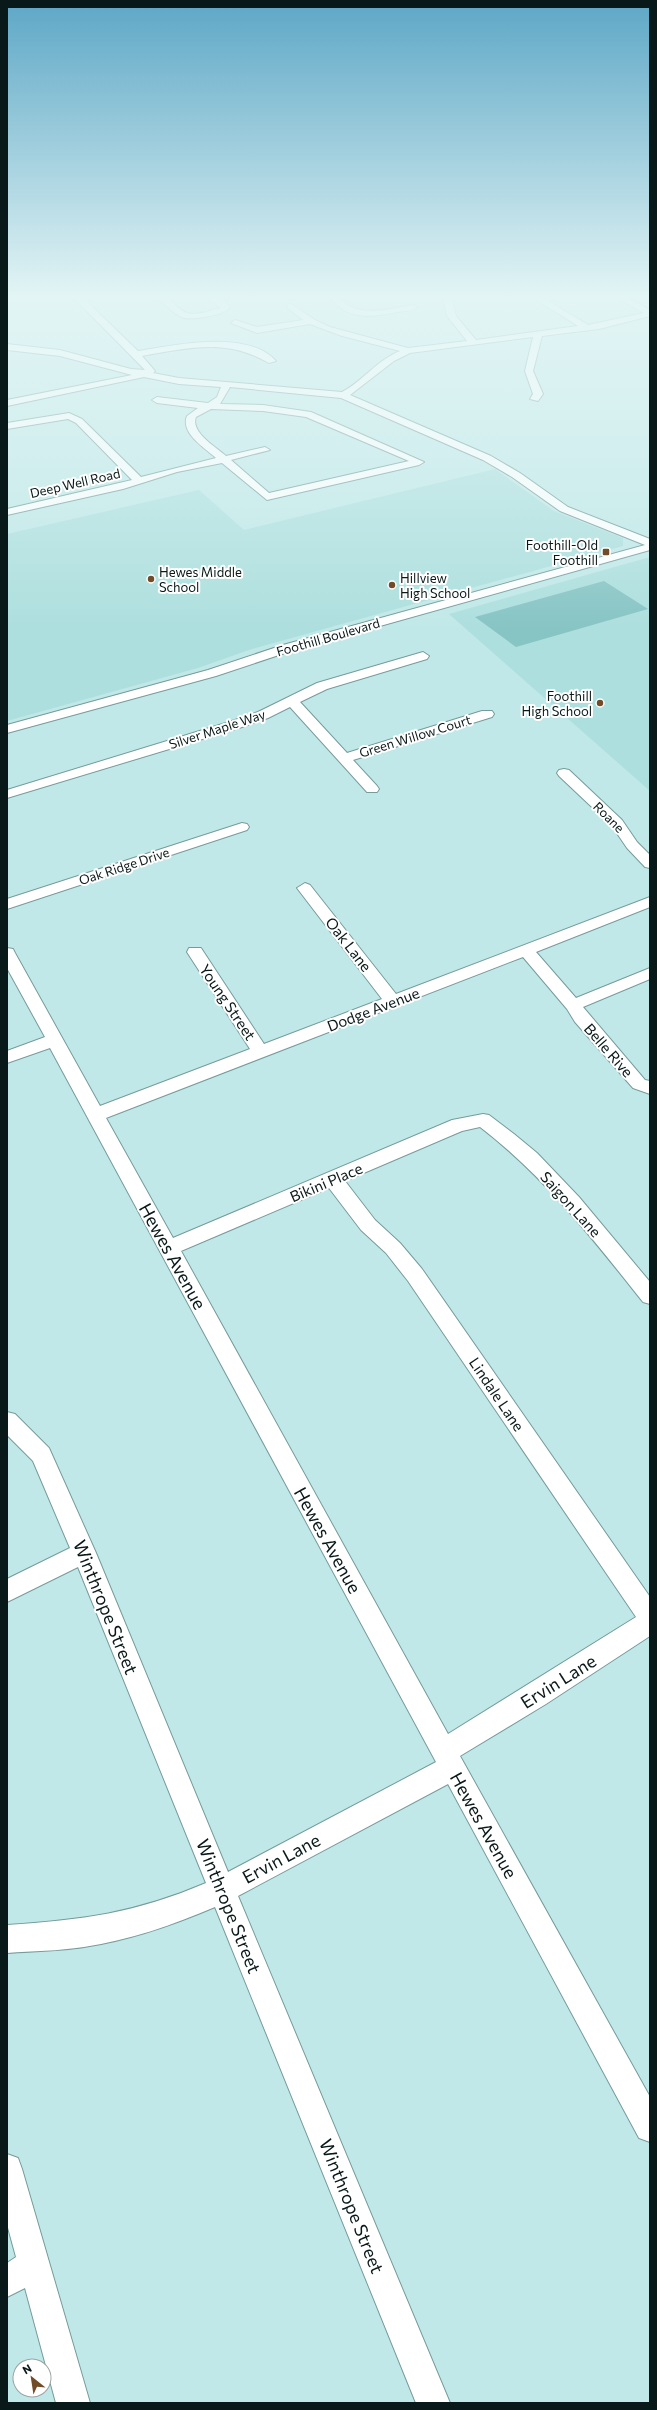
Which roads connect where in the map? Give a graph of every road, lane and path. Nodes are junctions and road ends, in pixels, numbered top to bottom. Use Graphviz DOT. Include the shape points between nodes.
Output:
graph roads {
  1 [pos="208,406"];
  2 [pos="221,406"];
  3 [pos="367,406"];
  4 [pos="7,426"];
  5 [pos="265,450"];
  6 [pos="224,459"];
  7 [pos="139,481"];
  8 [pos="7,512"];
  9 [pos="650,542"];
  10 [pos="650,547"];
  11 [pos="423,656"];
  12 [pos="292,701"];
  13 [pos="487,714"];
  14 [pos="7,729"];
  15 [pos="344,758"];
  16 [pos="564,773"];
  17 [pos="372,789"];
  18 [pos="7,794"];
  19 [pos="242,827"];
  20 [pos="650,864"];
  21 [pos="305,888"];
  22 [pos="650,902"];
  23 [pos="7,904"];
  24 [pos="526,950"];
  25 [pos="195,952"];
  26 [pos="7,953"];
  27 [pos="650,973"];
  28 [pos="393,1001"];
  29 [pos="573,1004"];
  30 [pos="55,1040"];
  31 [pos="261,1052"];
  32 [pos="7,1057"];
  33 [pos="650,1088"];
  34 [pos="96,1115"];
  35 [pos="484,1120"];
  36 [pos="333,1179"];
  37 [pos="169,1248"];
  38 [pos="650,1296"];
  39 [pos="7,1421"];
  40 [pos="84,1553"];
  41 [pos="7,1591"];
  42 [pos="650,1617"];
  43 [pos="650,1622"];
  44 [pos="448,1759"];
  45 [pos="222,1890"];
  46 [pos="7,1939"];
  47 [pos="650,2128"];
  48 [pos="7,2169"];
  49 [pos="20,2273"];
  50 [pos="74,2403"];
  51 [pos="433,2403"];
  1 -- 6 [label="street" via="193,414 190,427"];
  2 -- 6 [label="street" via="263,408 308,414 419,462 267,497"];
  3 -- 9 [label="street" via="487,458 564,509"];
  4 -- 7 [label="street" via="69,416 78,421"];
  5 -- 6 [label="street, Deep Well Road"];
  6 -- 7 [label="street, Deep Well Road"];
  7 -- 8 [label="street, Deep Well Road"];
  10 -- 14 [label="street, Foothill Boulevard"];
  11 -- 12 [label="street, Silver Maple Way" via="339,679"];
  12 -- 15 [label="street"];
  12 -- 18 [label="street, Silver Maple Way" via="234,725"];
  13 -- 15 [label="street, Green Willow Court"];
  15 -- 17 [label="street"];
  16 -- 20 [label="street, Roane" via="617,823 632,845"];
  19 -- 23 [label="street, Oak Ridge Drive"];
  21 -- 28 [label="street, Oak Lane"];
  22 -- 24 [label="street, Dodge Avenue"];
  24 -- 28 [label="street, Dodge Avenue"];
  24 -- 29 [label="street, Belle Rive"];
  25 -- 31 [label="street, Young Street"];
  26 -- 30 [label="street, Hewes Avenue"];
  27 -- 29 [label="street, Belle Rive"];
  28 -- 31 [label="street, Dodge Avenue"];
  29 -- 33 [label="street, Belle Rive" via="581,1018 638,1084"];
  30 -- 32 [label="street"];
  30 -- 34 [label="street, Hewes Avenue"];
  31 -- 34 [label="street, Dodge Avenue"];
  34 -- 37 [label="street, Hewes Avenue"];
  35 -- 36 [label="street, Bikini Place" via="458,1125"];
  35 -- 38 [label="street, Saigon Lane" via="506,1135 561,1188"];
  36 -- 37 [label="street, Bikini Place"];
  36 -- 42 [label="street, Lindale Lane" via="368,1225 415,1275"];
  37 -- 44 [label="street, Hewes Avenue"];
  39 -- 40 [label="street, Winthrope Street" via="41,1455"];
  40 -- 41 [label="street"];
  40 -- 45 [label="street, Winthrope Street"];
  43 -- 44 [label="street, Ervin Lane" via="537,1695"];
  44 -- 45 [label="street, Ervin Lane"];
  44 -- 47 [label="street, Hewes Avenue"];
  45 -- 46 [label="street, Ervin Lane" via="183,1908 135,1923 82,1933"];
  45 -- 51 [label="street, Winthrope Street"];
  48 -- 49 [label="street"];
  49 -- 50 [label="street"];
}
